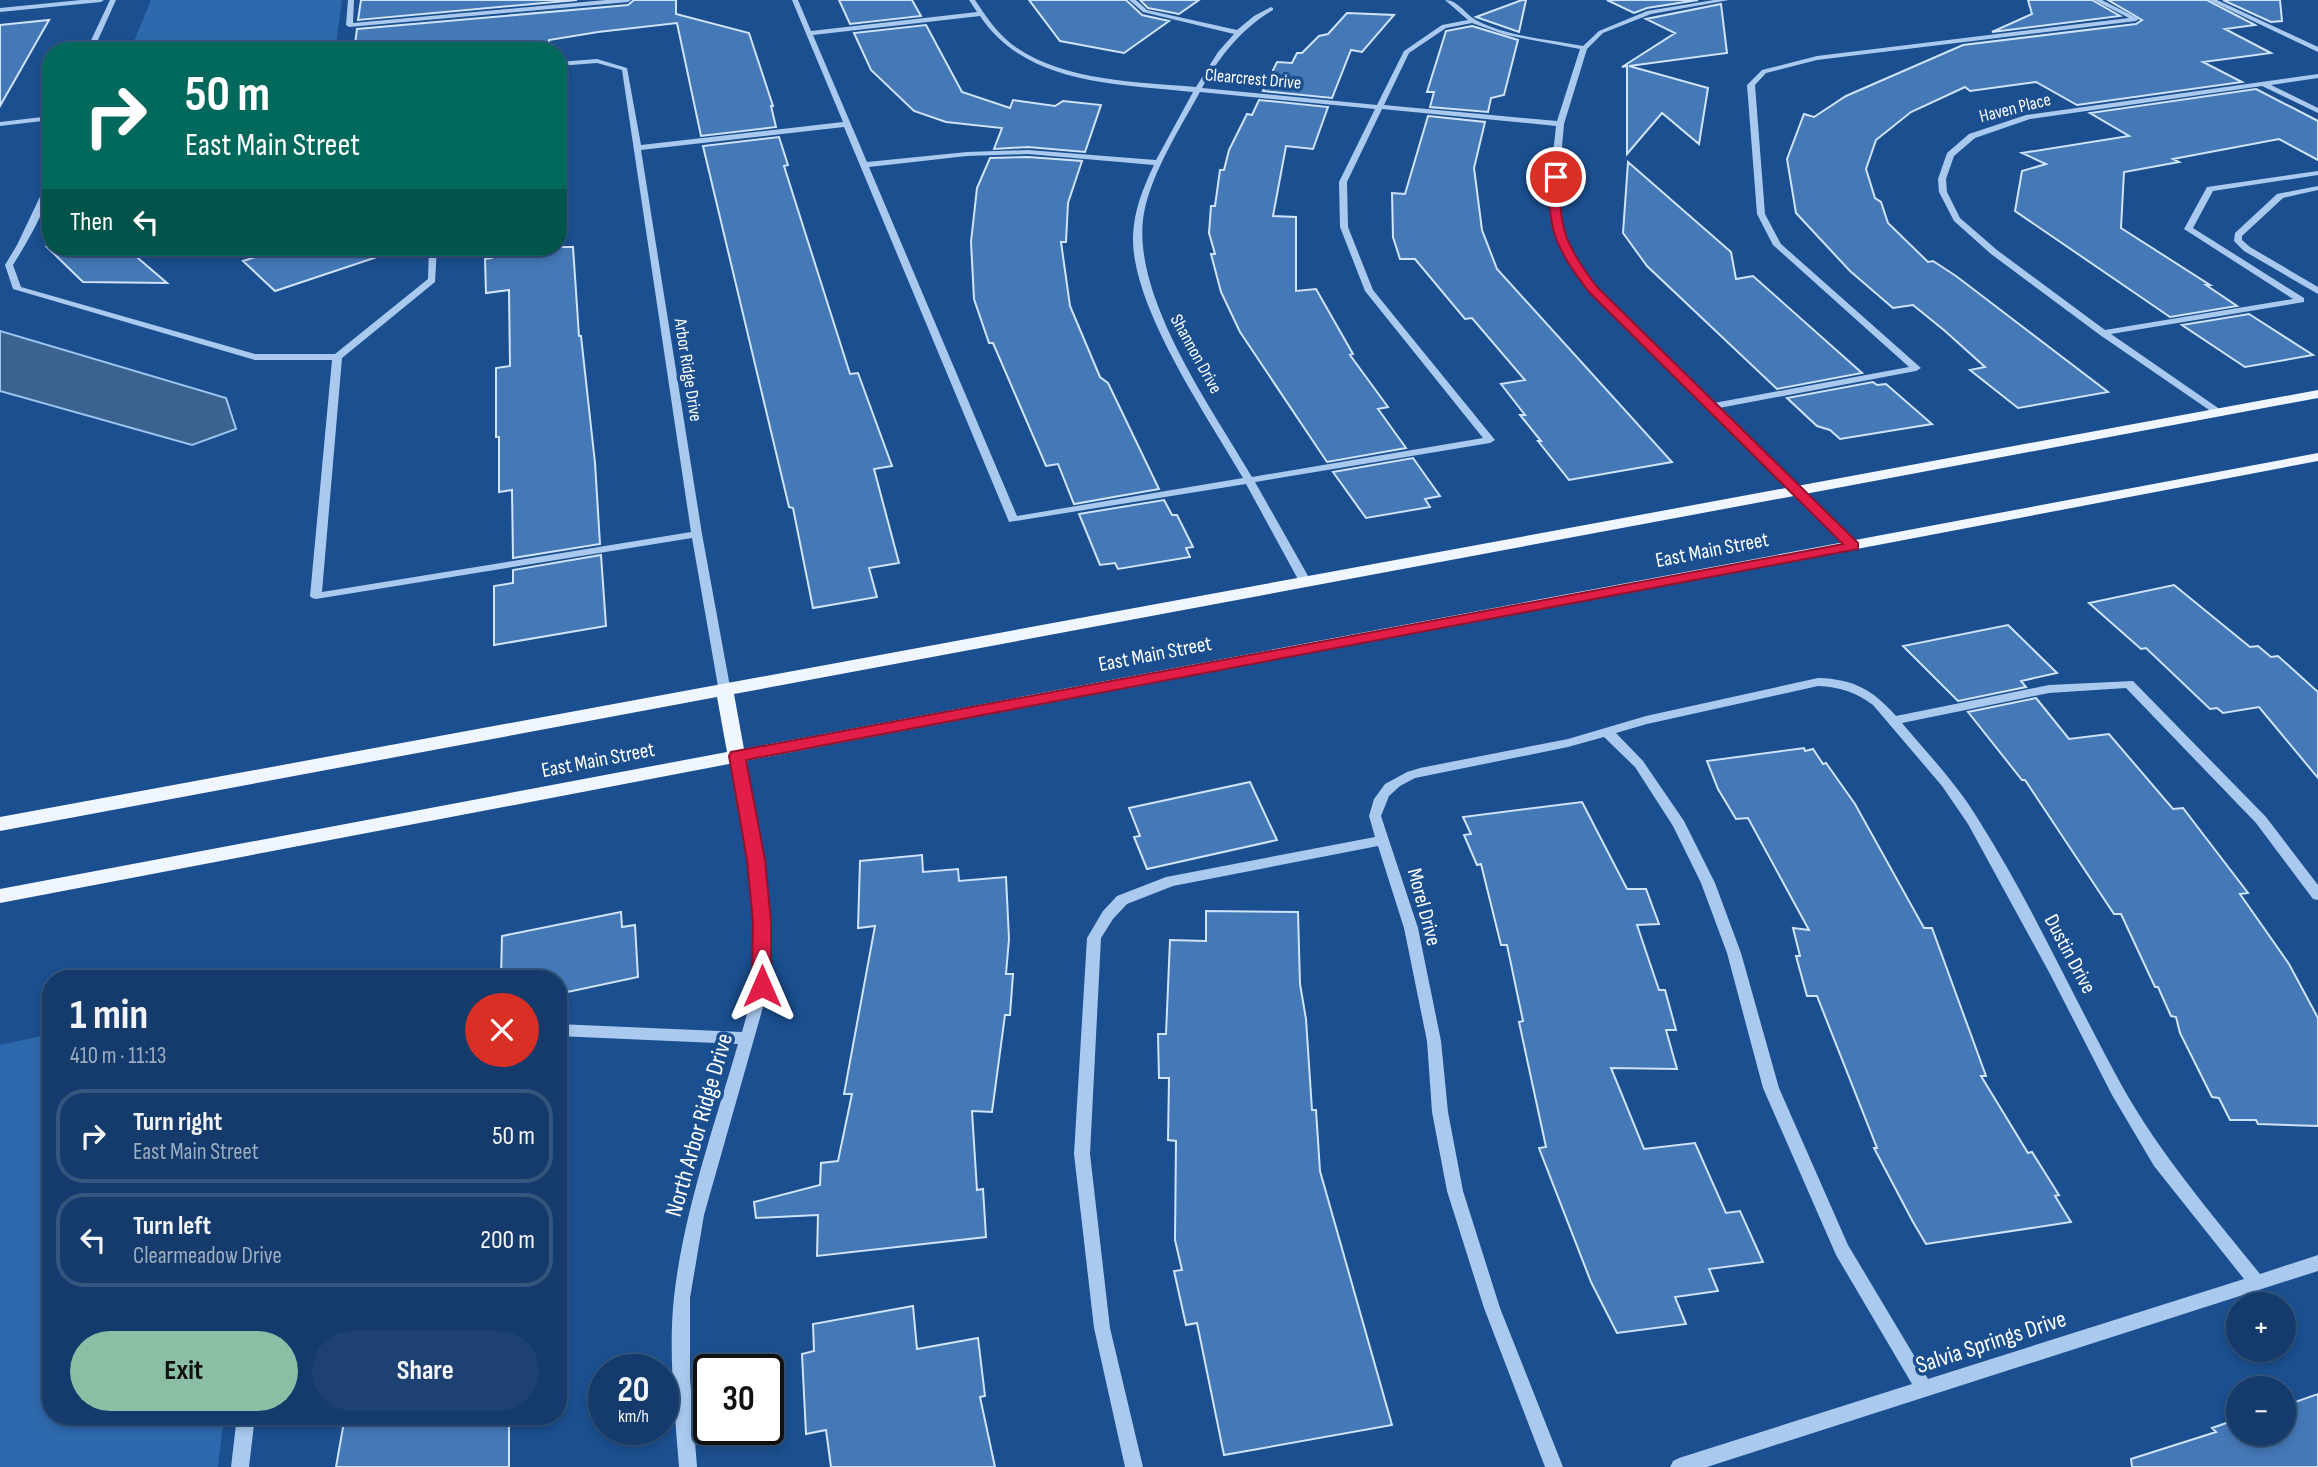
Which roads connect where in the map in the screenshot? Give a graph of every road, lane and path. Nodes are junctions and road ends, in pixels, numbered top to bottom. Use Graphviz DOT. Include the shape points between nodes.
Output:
graph roads {
  1 [pos="101,0"];
  2 [pos="113,0"];
  3 [pos="351,0"];
  4 [pos="628,0"];
  5 [pos="796,0"];
  6 [pos="972,0"];
  7 [pos="1132,0"];
  8 [pos="1448,0"];
  9 [pos="1726,0"];
  10 [pos="2097,0"];
  11 [pos="2212,0"];
  12 [pos="1677,3"];
  13 [pos="0,9"];
  14 [pos="1271,9"];
  15 [pos="980,14"];
  16 [pos="1473,21"];
  17 [pos="1236,32"];
  18 [pos="809,33"];
  19 [pos="93,42"];
  20 [pos="1584,48"];
  21 [pos="2318,50"];
  22 [pos="567,63"];
  23 [pos="2318,76"];
  24 [pos="2264,84"];
  25 [pos="1197,89"];
  26 [pos="1378,107"];
  27 [pos="2318,111"];
  28 [pos="42,119"];
  29 [pos="0,124"];
  30 [pos="848,124"];
  31 [pos="1560,124"];
  32 [pos="638,148"];
  33 [pos="1159,163"];
  34 [pos="865,165"];
  35 [pos="2318,173"];
  36 [pos="2318,187"];
  37 [pos="42,202"];
  38 [pos="433,256"];
  39 [pos="5,265"];
  40 [pos="2318,290"];
  41 [pos="2102,333"];
  42 [pos="337,357"];
  43 [pos="2318,394"];
  44 [pos="1712,406"];
  45 [pos="2218,412"];
  46 [pos="2318,457"];
  47 [pos="1250,481"];
  48 [pos="1798,492"];
  49 [pos="697,534"];
  50 [pos="1853,546"];
  51 [pos="1306,583"];
  52 [pos="1818,682"];
  53 [pos="725,692"];
  54 [pos="1893,721"];
  55 [pos="1606,731"];
  56 [pos="737,756"];
  57 [pos="0,824"];
  58 [pos="1382,840"];
  59 [pos="2318,895"];
  60 [pos="0,896"];
  61 [pos="567,1030"];
  62 [pos="747,1038"];
  63 [pos="2318,1264"];
  64 [pos="2257,1283"];
  65 [pos="1924,1389"];
  66 [pos="245,1425"];
  67 [pos="240,1467"];
  68 [pos="688,1467"];
  69 [pos="1134,1467"];
  70 [pos="1554,1467"];
  71 [pos="1678,1467"];
  1 -- 13 [label="street"];
  2 -- 19 [label="street"];
  3 -- 4 [label="street" via="349,25"];
  5 -- 18 [label="street"];
  6 -- 15 [label="street, Clearcrest Drive"];
  7 -- 17 [label="street" via="1145,11"];
  8 -- 16 [label="street"];
  9 -- 12 [label="street"];
  10 -- 44 [label="street" via="2136,19 1817,58 1764,71 1751,85 1761,214 1777,245 1916,368"];
  11 -- 21 [label="street"];
  12 -- 20 [label="street" via="1621,22"];
  14 -- 17 [label="street"];
  15 -- 18 [label="street"];
  15 -- 25 [label="street, Clearcrest Drive" via="998,38 1026,58 1051,68"];
  16 -- 20 [label="street" via="1506,33"];
  16 -- 26 [label="street" via="1444,26 1406,52"];
  17 -- 25 [label="street, Shannon Drive"];
  18 -- 30 [label="street"];
  20 -- 31 [label="street"];
  22 -- 32 [label="street, Arbor Ridge Drive" via="609,63 625,69"];
  23 -- 24 [label="street, Haven Place"];
  24 -- 27 [label="street"];
  24 -- 41 [label="street, Haven Place" via="2029,117 1972,136 1950,155 1943,192 1957,219"];
  25 -- 26 [label="street, Clearcrest Drive"];
  25 -- 33 [label="street, Shannon Drive"];
  26 -- 31 [label="street, Clearcrest Drive"];
  26 -- 47 [label="street" via="1343,182 1343,227 1369,291 1490,440"];
  28 -- 29 [label="street"];
  30 -- 32 [label="street"];
  30 -- 34 [label="street"];
  31 -- 44 [label="street" via="1553,204 1568,256 1593,289"];
  32 -- 49 [label="street, Arbor Ridge Drive"];
  33 -- 34 [label="street" via="1028,152"];
  33 -- 47 [label="street, Shannon Drive" via="1140,211 1144,279 1161,326"];
  34 -- 47 [label="street" via="1013,520"];
  35 -- 41 [label="street" via="2210,189 2188,229 2301,300"];
  36 -- 40 [label="street" via="2280,195 2238,235 2247,249"];
  37 -- 39 [label="street" via="22,245"];
  38 -- 42 [label="street" via="432,280"];
  39 -- 42 [label="street" via="17,289 255,357"];
  41 -- 45 [label="street, Haven Place"];
  42 -- 49 [label="street" via="316,596"];
  43 -- 45 [label="main road, East Main Street"];
  44 -- 48 [label="street"];
  45 -- 48 [label="main road, East Main Street"];
  46 -- 50 [label="main road, East Main Street"];
  47 -- 51 [label="street, Shannon Drive"];
  48 -- 50 [label="street"];
  48 -- 51 [label="main road, East Main Street"];
  49 -- 53 [label="street, Arbor Ridge Drive"];
  50 -- 56 [label="main road, East Main Street"];
  51 -- 53 [label="main road, East Main Street"];
  52 -- 54 [label="street, Dustin Drive" via="1866,693"];
  52 -- 55 [label="street, Morel Drive"];
  53 -- 56 [label="main road"];
  53 -- 57 [label="main road, East Main Street"];
  54 -- 59 [label="street" via="2049,690 2129,684 2261,820"];
  54 -- 64 [label="street, Dustin Drive" via="1973,821 2117,1091 2160,1161"];
  55 -- 58 [label="street, Morel Drive" via="1401,778 1377,801 1375,817"];
  55 -- 65 [label="street" via="1639,764 1679,824 1708,883 1734,953 1772,1088 1842,1250"];
  56 -- 60 [label="main road, East Main Street"];
  56 -- 62 [label="street, North Arbor Ridge Drive" via="762,922 762,986"];
  58 -- 69 [label="street" via="1171,881 1122,900 1094,938 1083,1154 1102,1328"];
  58 -- 70 [label="street, Morel Drive" via="1411,928 1434,1041 1440,1112 1455,1191 1492,1308"];
  61 -- 62 [label="street"];
  62 -- 68 [label="street, North Arbor Ridge Drive" via="696,1215 682,1298 681,1378"];
  63 -- 64 [label="street, Salvia Springs Drive"];
  64 -- 65 [label="street, Salvia Springs Drive"];
  65 -- 71 [label="street, Salvia Springs Drive"];
  66 -- 67 [label="street"];
}
